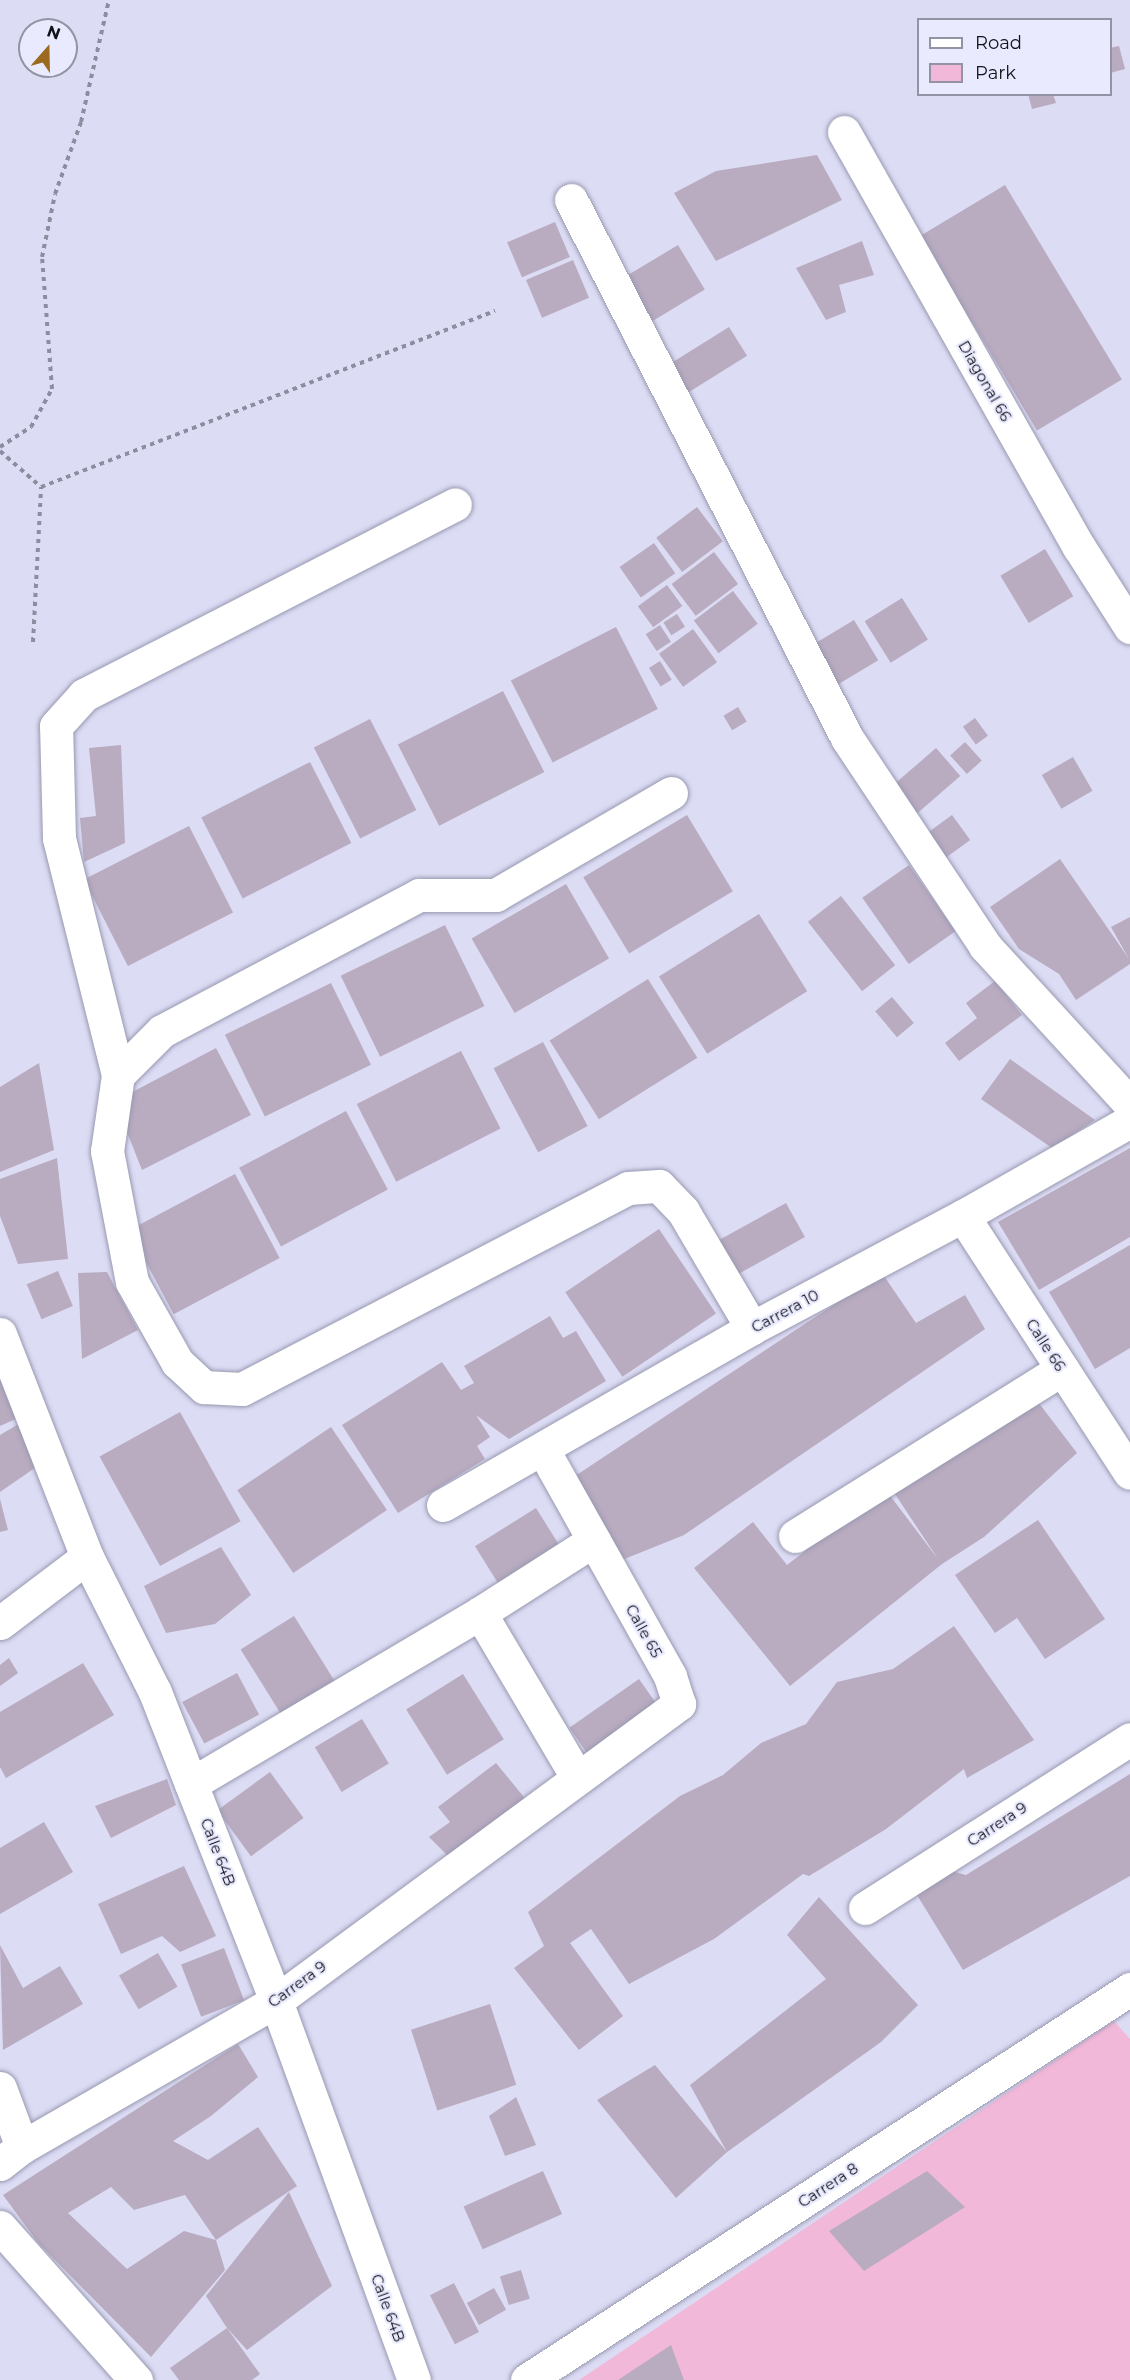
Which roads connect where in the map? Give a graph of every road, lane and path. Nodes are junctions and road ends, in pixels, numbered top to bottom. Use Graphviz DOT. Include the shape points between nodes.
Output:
graph roads {
  1 [pos="110,0"];
  2 [pos="844,132"];
  3 [pos="571,200"];
  4 [pos="495,311"];
  5 [pos="0,449"];
  6 [pos="41,487"];
  7 [pos="455,504"];
  8 [pos="1130,627"];
  9 [pos="33,642"];
  10 [pos="671,793"];
  11 [pos="118,1075"];
  12 [pos="1130,1104"];
  13 [pos="1130,1121"];
  14 [pos="963,1216"];
  15 [pos="752,1328"];
  16 [pos="0,1334"];
  17 [pos="1062,1369"];
  18 [pos="1120,1437"];
  19 [pos="543,1450"];
  20 [pos="1130,1473"];
  21 [pos="443,1505"];
  22 [pos="795,1536"];
  23 [pos="594,1540"];
  24 [pos="87,1557"];
  25 [pos="480,1613"];
  26 [pos="0,1623"];
  27 [pos="1130,1739"];
  28 [pos="577,1777"];
  29 [pos="191,1784"];
  30 [pos="865,1908"];
  31 [pos="1130,1989"];
  32 [pos="276,2001"];
  33 [pos="0,2088"];
  34 [pos="11,2155"];
  35 [pos="0,2227"];
  36 [pos="136,2380"];
  37 [pos="414,2380"];
  38 [pos="527,2380"];
  1 -- 5 [label="path" via="81,122 55,194 42,257 52,389 31,427"];
  2 -- 8 [label="street, Diagonal 66" via="1079,548"];
  3 -- 12 [label="street" via="847,738 984,946"];
  4 -- 6 [label="path"];
  5 -- 6 [label="path"];
  6 -- 9 [label="path"];
  7 -- 11 [label="street" via="84,695 56,726 59,838"];
  10 -- 11 [label="street" via="496,895 419,895 162,1031"];
  11 -- 15 [label="street" via="106,1151 132,1282 177,1362 204,1387 242,1389 628,1188 659,1186 683,1211"];
  13 -- 14 [label="street, Carrera 10"];
  14 -- 15 [label="street, Carrera 10"];
  14 -- 17 [label="street, Calle 66"];
  15 -- 19 [label="street, Carrera 10"];
  16 -- 24 [label="street, Calle 64B"];
  17 -- 18 [label="street, Calle 66"];
  17 -- 22 [label="street"];
  18 -- 20 [label="street, Calle 66"];
  19 -- 21 [label="street, Carrera 10"];
  19 -- 23 [label="street, Calle 65"];
  23 -- 25 [label="street"];
  23 -- 28 [label="street, Calle 65" via="670,1676 679,1704"];
  24 -- 26 [label="street"];
  24 -- 29 [label="street, Calle 64B" via="155,1692"];
  25 -- 28 [label="street"];
  25 -- 29 [label="street"];
  27 -- 30 [label="street, Carrera 9"];
  28 -- 32 [label="street, Carrera 9"];
  29 -- 32 [label="street, Calle 64B"];
  31 -- 38 [label="street, Carrera 8"];
  32 -- 34 [label="street, Carrera 9"];
  32 -- 37 [label="street, Calle 64B"];
  33 -- 34 [label="street"];
  35 -- 36 [label="street"];
}
